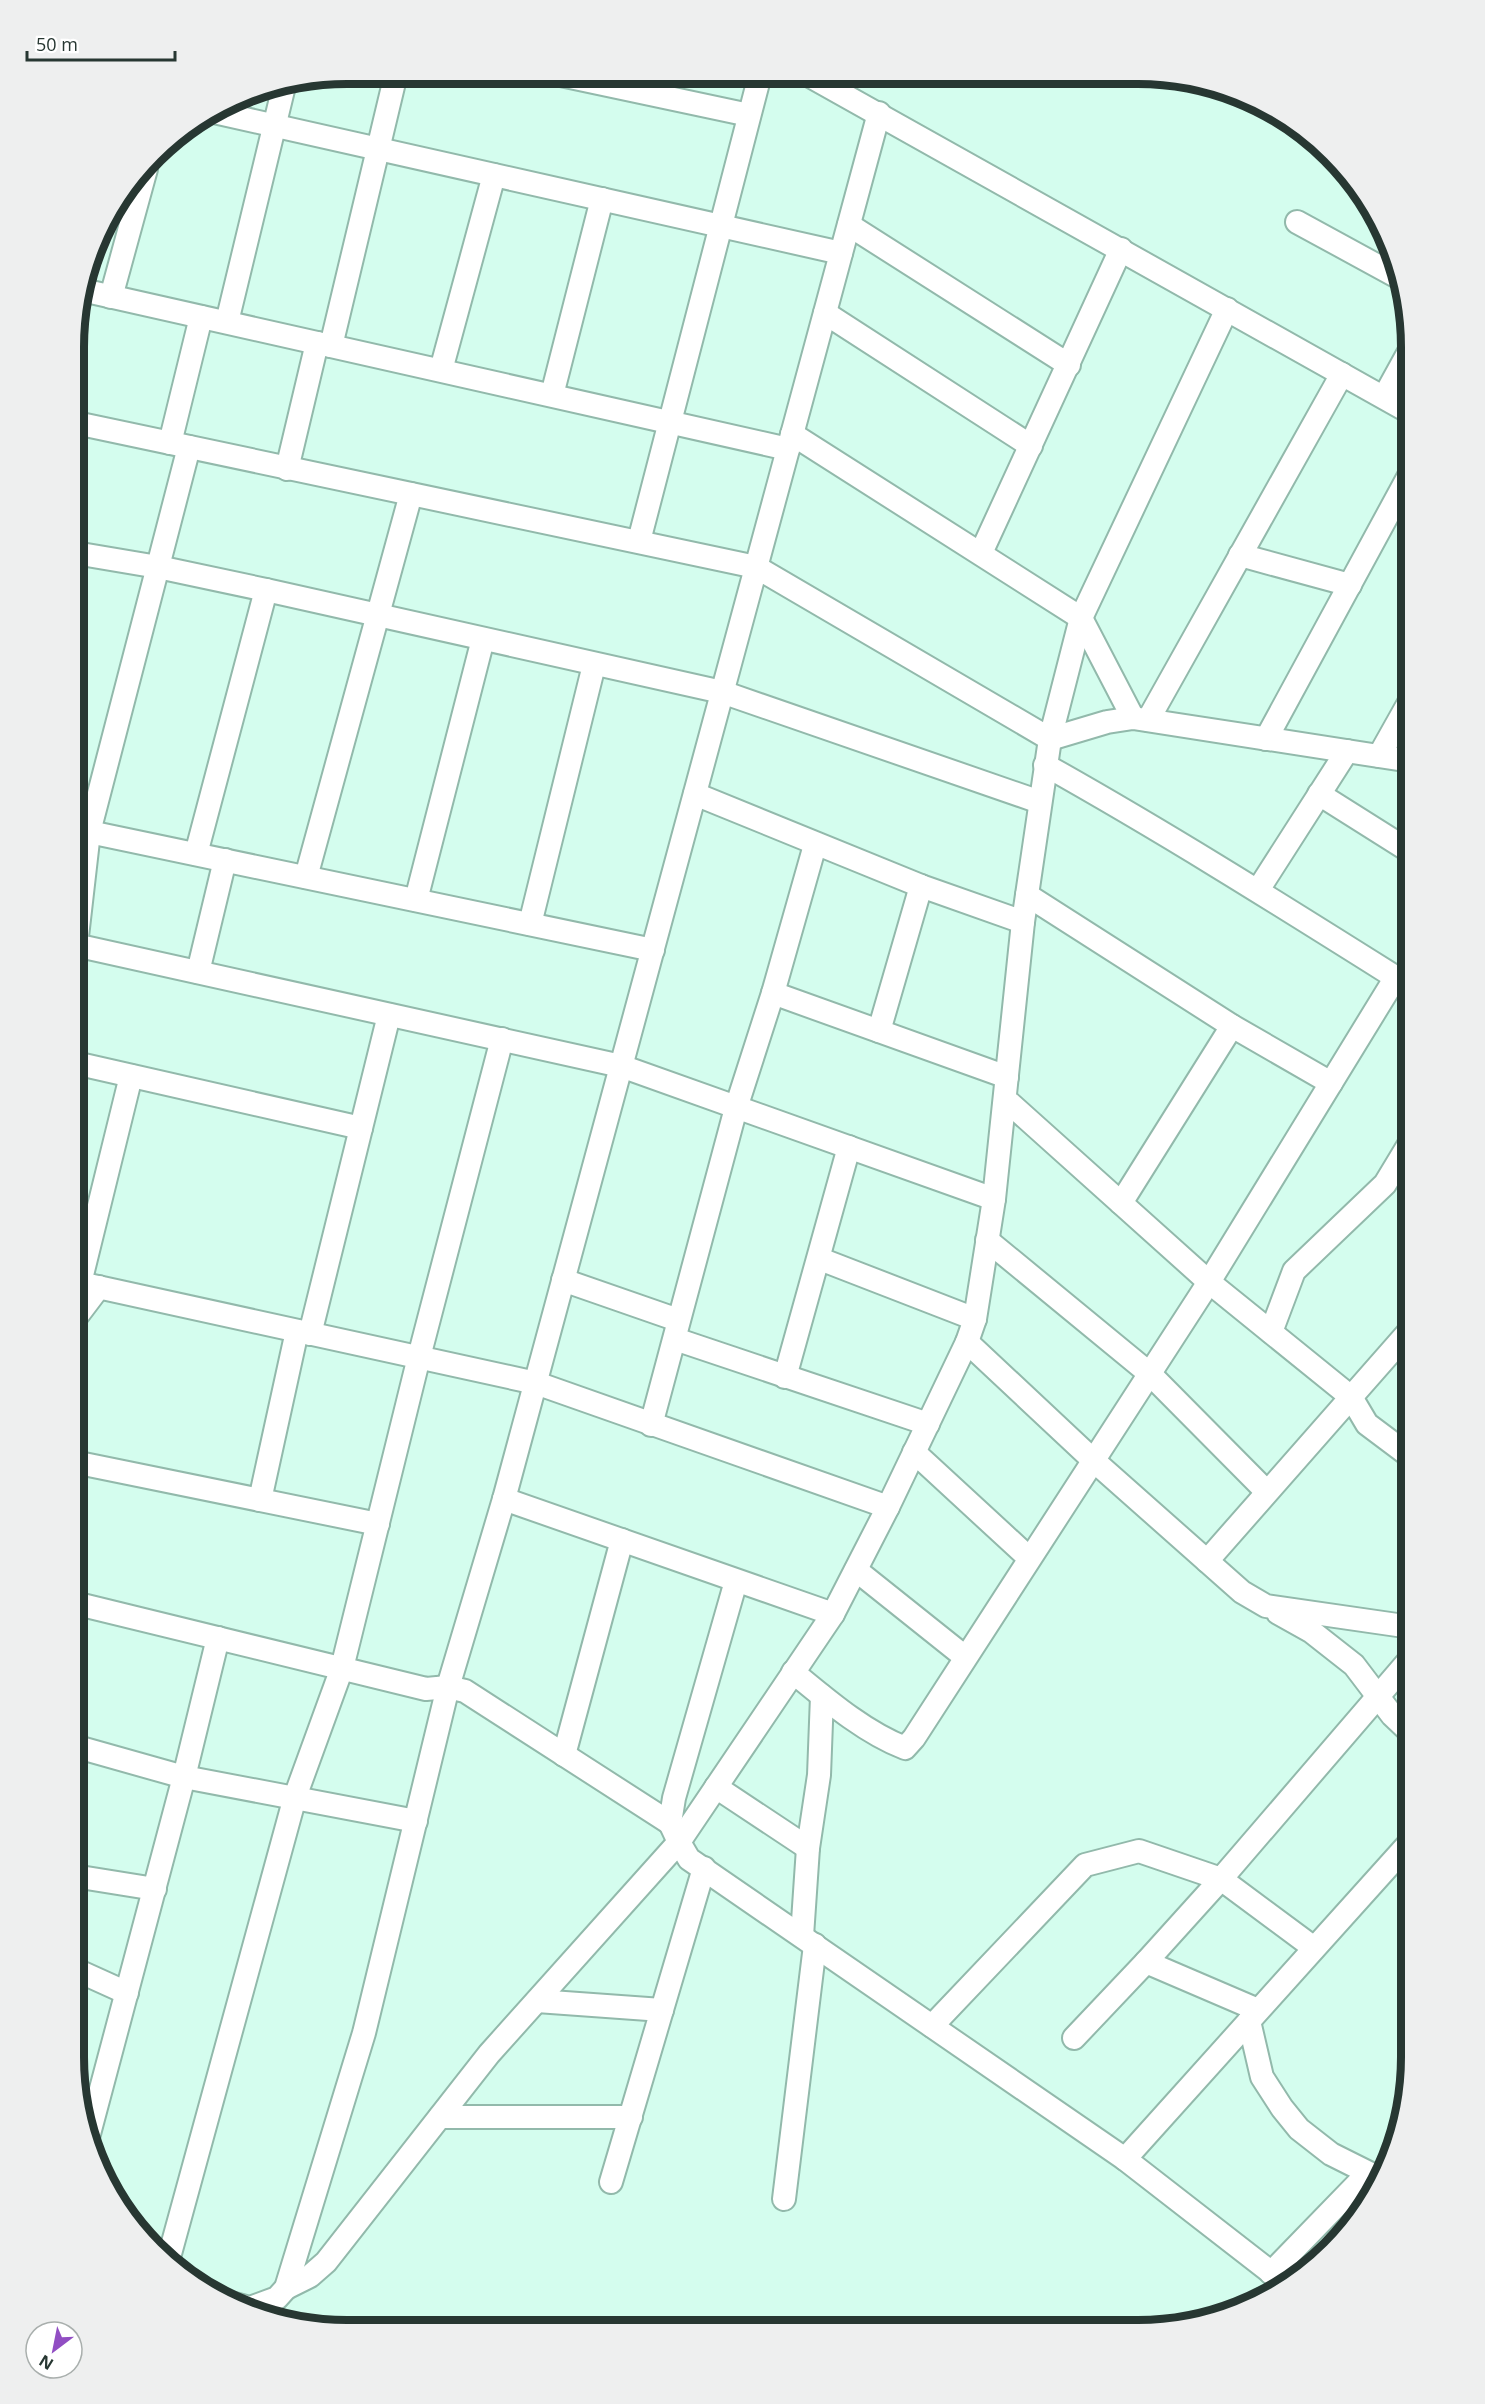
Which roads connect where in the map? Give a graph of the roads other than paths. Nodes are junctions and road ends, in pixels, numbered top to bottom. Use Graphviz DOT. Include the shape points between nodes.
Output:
graph roads {
  1 [pos="394,84"];
  2 [pos="603,84"];
  3 [pos="758,84"];
  4 [pos="825,84"];
  5 [pos="282,92"];
  6 [pos="879,113"];
  7 [pos="225,114"];
  8 [pos="749,115"];
  9 [pos="274,126"];
  10 [pos="378,149"];
  11 [pos="494,175"];
  12 [pos="133,195"];
  13 [pos="602,200"];
  14 [pos="125,209"];
  15 [pos="1298,222"];
  16 [pos="849,225"];
  17 [pos="721,226"];
  18 [pos="1121,249"];
  19 [pos="841,253"];
  20 [pos="1390,273"];
  21 [pos="90,292"];
  22 [pos="111,297"];
  23 [pos="1227,309"];
  24 [pos="825,313"];
  25 [pos="201,317"];
  26 [pos="227,322"];
  27 [pos="324,344"];
  28 [pos="1069,365"];
  29 [pos="1401,367"];
  30 [pos="441,370"];
  31 [pos="1342,374"];
  32 [pos="552,395"];
  33 [pos="1384,397"];
  34 [pos="1401,407"];
  35 [pos="670,423"];
  36 [pos="84,425"];
  37 [pos="790,442"];
  38 [pos="179,445"];
  39 [pos="1031,446"];
  40 [pos="287,469"];
  41 [pos="1401,492"];
  42 [pos="411,494"];
  43 [pos="639,541"];
  44 [pos="981,553"];
  45 [pos="84,555"];
  46 [pos="1240,555"];
  47 [pos="158,567"];
  48 [pos="756,567"];
  49 [pos="1350,585"];
  50 [pos="266,590"];
  51 [pos="378,614"];
  52 [pos="1081,618"];
  53 [pos="483,639"];
  54 [pos="594,665"];
  55 [pos="723,692"];
  56 [pos="1401,717"];
  57 [pos="1140,719"];
  58 [pos="1050,739"];
  59 [pos="1266,739"];
  60 [pos="1347,751"];
  61 [pos="1379,756"];
  62 [pos="1401,759"];
  63 [pos="1045,765"];
  64 [pos="694,794"];
  65 [pos="1319,794"];
  66 [pos="1040,802"];
  67 [pos="84,823"];
  68 [pos="84,830"];
  69 [pos="1401,840"];
  70 [pos="815,844"];
  71 [pos="196,854"];
  72 [pos="225,860"];
  73 [pos="306,877"];
  74 [pos="921,886"];
  75 [pos="1258,890"];
  76 [pos="1027,895"];
  77 [pos="416,900"];
  78 [pos="1023,922"];
  79 [pos="530,924"];
  80 [pos="84,950"];
  81 [pos="653,950"];
  82 [pos="198,972"];
  83 [pos="1401,981"];
  84 [pos="1401,985"];
  85 [pos="773,993"];
  86 [pos="389,1015"];
  87 [pos="1232,1026"];
  88 [pos="879,1031"];
  89 [pos="502,1039"];
  90 [pos="84,1065"];
  91 [pos="621,1066"];
  92 [pos="131,1076"];
  93 [pos="1331,1083"];
  94 [pos="1006,1088"];
  95 [pos="736,1108"];
  96 [pos="361,1128"];
  97 [pos="849,1148"];
  98 [pos="1401,1175"];
  99 [pos="994,1199"];
  100 [pos="1121,1203"];
  101 [pos="987,1240"];
  102 [pos="820,1259"];
  103 [pos="563,1280"];
  104 [pos="1209,1282"];
  105 [pos="84,1284"];
  106 [pos="975,1319"];
  107 [pos="676,1330"];
  108 [pos="303,1332"];
  109 [pos="1271,1332"];
  110 [pos="1401,1340"];
  111 [pos="967,1342"];
  112 [pos="419,1357"];
  113 [pos="1150,1374"];
  114 [pos="785,1377"];
  115 [pos="536,1383"];
  116 [pos="1351,1397"];
  117 [pos="928,1424"];
  118 [pos="651,1425"];
  119 [pos="1401,1450"];
  120 [pos="914,1452"];
  121 [pos="1093,1460"];
  122 [pos="84,1464"];
  123 [pos="1267,1492"];
  124 [pos="504,1498"];
  125 [pos="260,1500"];
  126 [pos="888,1507"];
  127 [pos="378,1524"];
  128 [pos="622,1540"];
  129 [pos="1029,1558"];
  130 [pos="1207,1561"];
  131 [pos="856,1570"];
  132 [pos="736,1581"];
  133 [pos="84,1605"];
  134 [pos="1266,1606"];
  135 [pos="833,1614"];
  136 [pos="1401,1626"];
  137 [pos="218,1638"];
  138 [pos="965,1657"];
  139 [pos="342,1668"];
  140 [pos="1401,1670"];
  141 [pos="793,1672"];
  142 [pos="448,1687"];
  143 [pos="1379,1695"];
  144 [pos="822,1696"];
  145 [pos="1401,1724"];
  146 [pos="84,1753"];
  147 [pos="564,1755"];
  148 [pos="184,1777"];
  149 [pos="716,1787"];
  150 [pos="295,1797"];
  151 [pos="416,1821"];
  152 [pos="674,1832"];
  153 [pos="808,1848"];
  154 [pos="1401,1851"];
  155 [pos="704,1869"];
  156 [pos="84,1878"];
  157 [pos="1221,1880"];
  158 [pos="155,1889"];
  159 [pos="808,1941"];
  160 [pos="1314,1948"];
  161 [pos="1146,1962"];
  162 [pos="84,1974"];
  163 [pos="127,1993"];
  164 [pos="537,2001"];
  165 [pos="662,2010"];
  166 [pos="1254,2015"];
  167 [pos="932,2026"];
  168 [pos="1074,2038"];
  169 [pos="631,2116"];
  170 [pos="440,2117"];
  171 [pos="92,2122"];
  172 [pos="1125,2159"];
  173 [pos="1373,2175"];
  174 [pos="1370,2180"];
  175 [pos="611,2182"];
  176 [pos="784,2199"];
  177 [pos="171,2252"];
  178 [pos="1278,2279"];
  179 [pos="286,2288"];
  180 [pos="256,2303"];
  1 -- 10 [label="street"];
  2 -- 8 [label="street"];
  3 -- 8 [label="street"];
  4 -- 6 [label="street"];
  5 -- 9 [label="street"];
  6 -- 16 [label="street"];
  6 -- 18 [label="street"];
  7 -- 9 [label="street"];
  8 -- 17 [label="street"];
  9 -- 10 [label="street"];
  9 -- 26 [label="street"];
  10 -- 11 [label="street"];
  10 -- 27 [label="street"];
  11 -- 13 [label="street"];
  11 -- 30 [label="street"];
  12 -- 14 [label="street"];
  13 -- 17 [label="street"];
  13 -- 32 [label="street"];
  14 -- 22 [label="street"];
  15 -- 20 [label="street"];
  16 -- 19 [label="street"];
  16 -- 28 [label="street"];
  17 -- 19 [label="street"];
  17 -- 35 [label="street"];
  18 -- 23 [label="street"];
  18 -- 28 [label="street"];
  19 -- 24 [label="street"];
  21 -- 22 [label="street"];
  22 -- 25 [label="street"];
  23 -- 31 [label="street"];
  23 -- 52 [label="street"];
  24 -- 37 [label="street"];
  24 -- 39 [label="street"];
  25 -- 26 [label="street"];
  25 -- 38 [label="street"];
  26 -- 27 [label="street"];
  27 -- 30 [label="street"];
  27 -- 40 [label="street"];
  28 -- 39 [label="street"];
  29 -- 33 [label="street"];
  30 -- 32 [label="street"];
  31 -- 33 [label="street"];
  31 -- 46 [label="street"];
  32 -- 35 [label="street"];
  33 -- 34 [label="street"];
  35 -- 37 [label="street"];
  35 -- 43 [label="street"];
  36 -- 38 [label="street"];
  37 -- 44 [label="street"];
  37 -- 48 [label="street"];
  38 -- 40 [label="street"];
  38 -- 47 [label="street"];
  39 -- 44 [label="street"];
  40 -- 42 [label="street"];
  41 -- 49 [label="street"];
  42 -- 43 [label="street"];
  42 -- 51 [label="street"];
  43 -- 48 [label="street"];
  44 -- 52 [label="street"];
  45 -- 47 [label="street"];
  46 -- 49 [label="street"];
  46 -- 57 [label="street"];
  47 -- 50 [label="street"];
  47 -- 67 [label="street"];
  48 -- 55 [label="street"];
  48 -- 58 [label="street"];
  49 -- 59 [label="street"];
  50 -- 51 [label="street"];
  50 -- 71 [label="street"];
  51 -- 53 [label="street"];
  51 -- 73 [label="street"];
  52 -- 57 [label="street"];
  52 -- 58 [label="street"];
  53 -- 54 [label="street"];
  53 -- 77 [label="street"];
  54 -- 55 [label="street"];
  54 -- 79 [label="street"];
  55 -- 64 [label="street"];
  55 -- 66 [label="street"];
  56 -- 61 [label="street"];
  57 -- 58 [label="street" via="1107,722"];
  57 -- 59 [label="street"];
  58 -- 63 [label="street"];
  59 -- 60 [label="street"];
  60 -- 61 [label="street"];
  60 -- 65 [label="street"];
  61 -- 62 [label="street"];
  63 -- 66 [label="street"];
  63 -- 75 [label="street"];
  64 -- 70 [label="street"];
  64 -- 81 [label="street"];
  65 -- 69 [label="street"];
  65 -- 75 [label="street"];
  66 -- 76 [label="street"];
  68 -- 71 [label="street"];
  70 -- 74 [label="street"];
  70 -- 85 [label="street"];
  71 -- 72 [label="street"];
  72 -- 73 [label="street"];
  72 -- 82 [label="street"];
  73 -- 77 [label="street"];
  74 -- 78 [label="street"];
  74 -- 88 [label="street"];
  75 -- 83 [label="street"];
  76 -- 78 [label="street"];
  76 -- 87 [label="street"];
  77 -- 79 [label="street"];
  78 -- 94 [label="street"];
  79 -- 81 [label="street"];
  80 -- 82 [label="street"];
  81 -- 91 [label="street"];
  82 -- 86 [label="street"];
  84 -- 93 [label="street"];
  85 -- 88 [label="street"];
  85 -- 95 [label="street"];
  86 -- 89 [label="street"];
  86 -- 96 [label="street"];
  87 -- 93 [label="street"];
  87 -- 100 [label="street"];
  88 -- 94 [label="street"];
  89 -- 91 [label="street"];
  89 -- 112 [label="street"];
  90 -- 92 [label="street"];
  91 -- 95 [label="street"];
  91 -- 103 [label="street"];
  92 -- 96 [label="street"];
  92 -- 105 [label="street"];
  93 -- 104 [label="street"];
  94 -- 99 [label="street"];
  94 -- 100 [label="street"];
  95 -- 97 [label="street"];
  95 -- 107 [label="street"];
  96 -- 108 [label="street"];
  97 -- 99 [label="street"];
  97 -- 102 [label="street"];
  98 -- 109 [label="street" via="1385,1184 1294,1271"];
  99 -- 101 [label="street"];
  100 -- 104 [label="street"];
  101 -- 106 [label="street"];
  101 -- 113 [label="street"];
  102 -- 106 [label="street"];
  102 -- 114 [label="street"];
  103 -- 107 [label="street"];
  103 -- 115 [label="street"];
  104 -- 109 [label="street"];
  104 -- 113 [label="street"];
  105 -- 108 [label="street"];
  106 -- 111 [label="street"];
  107 -- 114 [label="street"];
  107 -- 118 [label="street"];
  108 -- 112 [label="street"];
  108 -- 125 [label="street"];
  109 -- 116 [label="street"];
  110 -- 116 [label="street"];
  111 -- 117 [label="street"];
  111 -- 121 [label="street"];
  112 -- 115 [label="street"];
  112 -- 127 [label="street"];
  113 -- 121 [label="street"];
  113 -- 123 [label="street"];
  114 -- 117 [label="street"];
  115 -- 118 [label="street"];
  115 -- 124 [label="street"];
  116 -- 119 [label="street" via="1367,1424"];
  116 -- 123 [label="street"];
  117 -- 120 [label="street"];
  118 -- 126 [label="street"];
  120 -- 126 [label="street"];
  120 -- 129 [label="street"];
  121 -- 129 [label="street"];
  121 -- 130 [label="street"];
  122 -- 125 [label="street"];
  123 -- 130 [label="street"];
  124 -- 128 [label="street"];
  124 -- 142 [label="street"];
  125 -- 127 [label="street"];
  126 -- 131 [label="street"];
  127 -- 139 [label="street"];
  128 -- 132 [label="street"];
  128 -- 147 [label="street"];
  129 -- 138 [label="street"];
  130 -- 134 [label="street" via="1242,1592"];
  131 -- 135 [label="street"];
  131 -- 138 [label="street"];
  132 -- 135 [label="street"];
  132 -- 152 [label="street" via="674,1798"];
  133 -- 137 [label="street"];
  134 -- 136 [label="street"];
  134 -- 143 [label="street" via="1354,1665"];
  135 -- 141 [label="street"];
  137 -- 139 [label="street"];
  137 -- 148 [label="street"];
  138 -- 144 [label="street" via="905,1748 887,1741"];
  139 -- 142 [label="street" via="426,1689"];
  139 -- 150 [label="street"];
  140 -- 143 [label="street"];
  141 -- 144 [label="street"];
  141 -- 149 [label="street"];
  142 -- 147 [label="street" via="465,1691"];
  142 -- 151 [label="street"];
  143 -- 145 [label="street"];
  143 -- 157 [label="street"];
  144 -- 153 [label="street" via="819,1775"];
  146 -- 148 [label="street"];
  147 -- 152 [label="street"];
  148 -- 150 [label="street"];
  148 -- 158 [label="street"];
  149 -- 152 [label="street"];
  149 -- 153 [label="street"];
  150 -- 151 [label="street"];
  150 -- 177 [label="street"];
  151 -- 179 [label="street" via="364,2033"];
  152 -- 155 [label="street" via="689,1858"];
  152 -- 164 [label="street"];
  153 -- 159 [label="street"];
  154 -- 160 [label="street"];
  155 -- 159 [label="street"];
  155 -- 165 [label="street"];
  156 -- 158 [label="street"];
  157 -- 160 [label="street"];
  157 -- 161 [label="street"];
  157 -- 167 [label="street" via="1139,1851 1084,1865"];
  158 -- 163 [label="street"];
  159 -- 167 [label="street"];
  159 -- 176 [label="street"];
  160 -- 166 [label="street"];
  161 -- 166 [label="street"];
  161 -- 168 [label="street"];
  162 -- 163 [label="street"];
  163 -- 171 [label="street"];
  164 -- 165 [label="street"];
  164 -- 170 [label="street"];
  165 -- 169 [label="street"];
  166 -- 172 [label="street"];
  166 -- 173 [label="street" via="1262,2077 1282,2108 1310,2140"];
  167 -- 172 [label="street"];
  169 -- 170 [label="street"];
  169 -- 175 [label="street"];
  170 -- 179 [label="street" via="326,2262 310,2276"];
  172 -- 178 [label="street"];
  174 -- 178 [label="street"];
  179 -- 180 [label="street" via="277,2298"];
}
